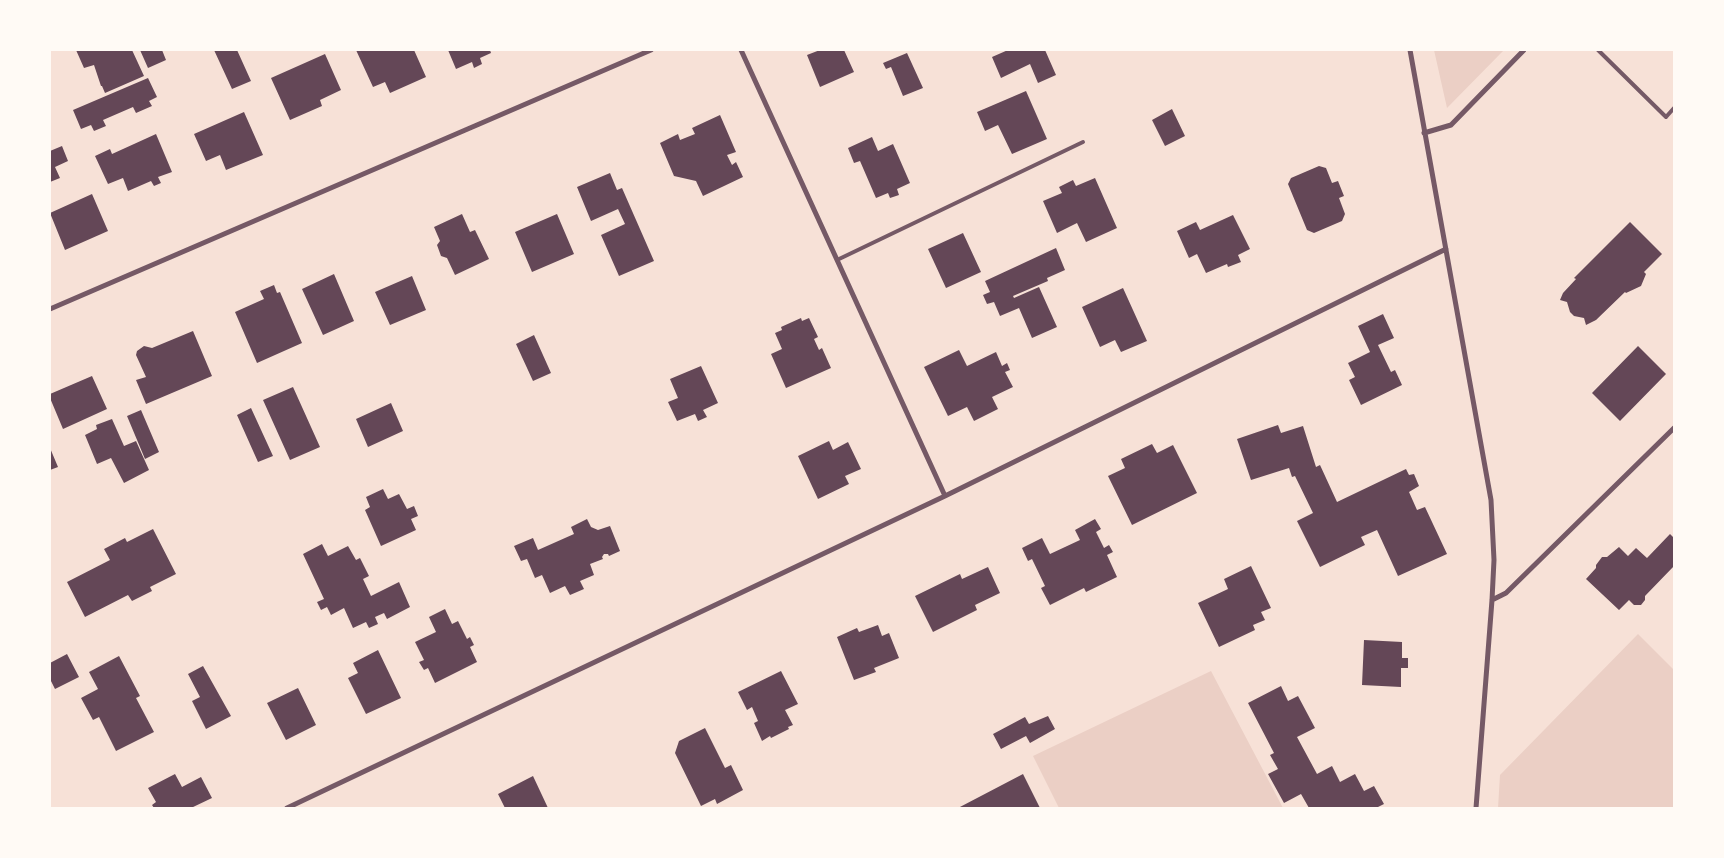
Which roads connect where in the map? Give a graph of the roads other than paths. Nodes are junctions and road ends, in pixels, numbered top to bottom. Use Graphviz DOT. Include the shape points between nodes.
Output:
graph roads {
  1 [pos="651,50"];
  2 [pos="741,50"];
  3 [pos="1410,50"];
  4 [pos="1524,50"];
  5 [pos="1598,50"];
  6 [pos="1674,108"];
  7 [pos="1424,132"];
  8 [pos="1083,142"];
  9 [pos="1446,249"];
  10 [pos="837,260"];
  11 [pos="50,309"];
  12 [pos="1674,428"];
  13 [pos="945,496"];
  14 [pos="1492,600"];
  15 [pos="287,808"];
  16 [pos="1476,808"];
  1 -- 11 [label="street"];
  2 -- 10 [label="street"];
  3 -- 7 [label="street"];
  4 -- 7 [label="street" via="1451,124"];
  5 -- 6 [label="lane" via="1666,117"];
  7 -- 9 [label="street"];
  8 -- 10 [label="lane"];
  9 -- 13 [label="street"];
  9 -- 14 [label="street" via="1491,500"];
  10 -- 13 [label="street"];
  12 -- 14 [label="street" via="1506,593"];
  13 -- 15 [label="street"];
  14 -- 16 [label="street"];
}
